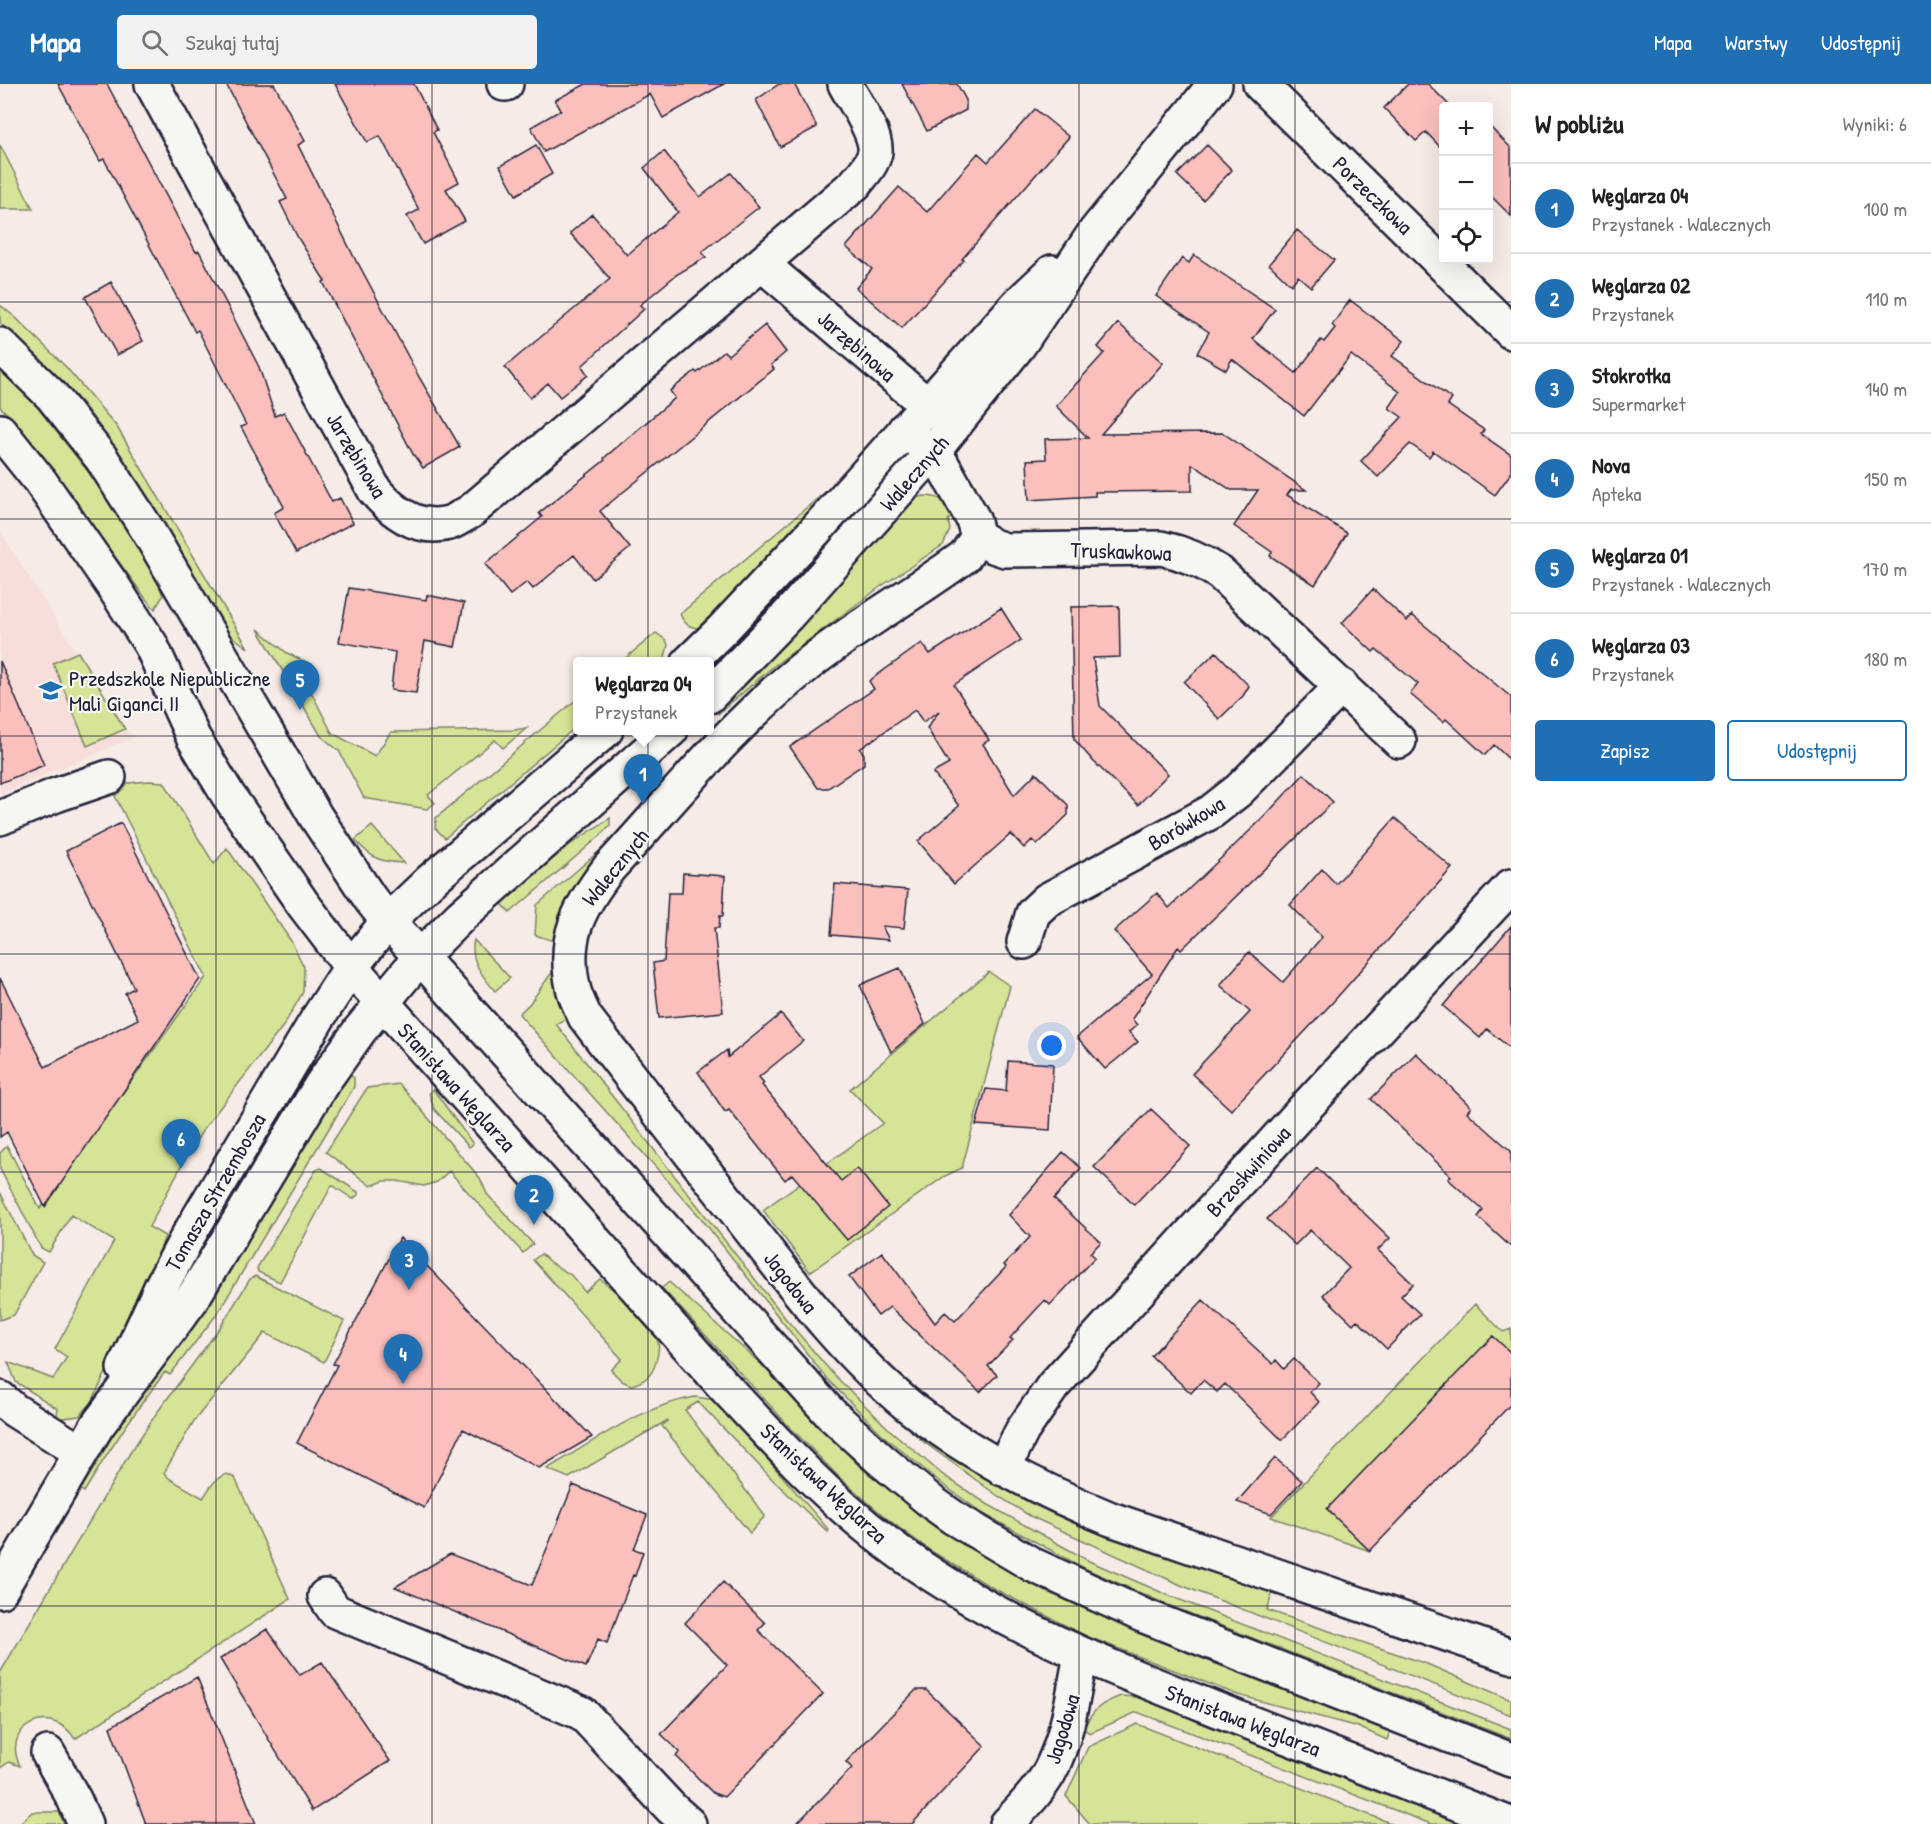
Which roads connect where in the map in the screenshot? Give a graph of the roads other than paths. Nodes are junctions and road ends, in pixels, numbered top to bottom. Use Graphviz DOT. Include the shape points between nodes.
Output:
graph roads {
  1 [pos="152,84"];
  2 [pos="845,84"];
  3 [pos="1215,84"];
  4 [pos="1260,84"];
  5 [pos="1095,232"];
  6 [pos="762,264"];
  7 [pos="1511,332"];
  8 [pos="0,345"];
  9 [pos="926,404"];
  10 [pos="953,427"];
  11 [pos="905,429"];
  12 [pos="0,431"];
  13 [pos="932,453"];
  14 [pos="978,537"];
  15 [pos="694,657"];
  16 [pos="1342,686"];
  17 [pos="714,691"];
  18 [pos="600,735"];
  19 [pos="665,735"];
  20 [pos="1400,741"];
  21 [pos="109,777"];
  22 [pos="0,818"];
  23 [pos="1511,886"];
  24 [pos="388,921"];
  25 [pos="1024,942"];
  26 [pos="570,951"];
  27 [pos="420,957"];
  28 [pos="351,967"];
  29 [pos="382,1003"];
  30 [pos="0,1398"];
  31 [pos="89,1439"];
  32 [pos="1004,1469"];
  33 [pos="0,1591"];
  34 [pos="325,1596"];
  35 [pos="1081,1655"];
  36 [pos="1511,1656"];
  37 [pos="48,1753"];
  38 [pos="1511,1760"];
  39 [pos="85,1824"];
  40 [pos="689,1824"];
  41 [pos="1007,1824"];
  42 [pos="1509,1824"];
  1 -- 6 [label="street, Jarzębinowa" via="360,466 389,507 408,519 429,525 450,522 470,512"];
  2 -- 6 [label="street, Jarzębinowa" via="873,136 875,153 855,183"];
  3 -- 5 [label="street, Walecznych"];
  4 -- 7 [label="street, Porzeczkowa"];
  5 -- 9 [label="street, Walecznych" via="1018,304"];
  5 -- 10 [label="street, Walecznych" via="1019,345"];
  6 -- 9 [label="street, Jarzębinowa"];
  8 -- 24 [label="street" via="52,396 102,459 316,817"];
  9 -- 10 [label="street, Jarzębinowa"];
  9 -- 11 [label="street, Walecznych"];
  10 -- 13 [label="street, Walecznych"];
  11 -- 13 [label="street"];
  11 -- 15 [label="street, Walecznych" via="814,532"];
  12 -- 28 [label="street, Stanisława Węglarza" via="113,586 151,645 193,737 228,795"];
  13 -- 14 [label="street" via="973,519"];
  13 -- 17 [label="street, Walecznych" via="795,607"];
  14 -- 16 [label="street, Truskawkowa" via="1005,550 1161,548 1184,553 1220,573"];
  14 -- 26 [label="street, Walecznych" via="965,556 807,664 749,715 590,893 578,913"];
  16 -- 20 [label="street, Truskawkowa"];
  16 -- 25 [label="street, Borówkowa" via="1239,790 1211,812 1047,900 1034,913"];
  18 -- 24 [label="street"];
  19 -- 27 [label="street" via="475,902"];
  21 -- 22 [label="street"];
  23 -- 32 [label="street, Brzoskwiniowa" via="1053,1386 1022,1431"];
  24 -- 27 [label="street"];
  24 -- 28 [label="street"];
  26 -- 32 [label="street, Jagodowa" via="573,989 585,1017 818,1316 909,1406"];
  27 -- 29 [label="street"];
  27 -- 38 [label="street" via="830,1413 880,1460 947,1513 1012,1554 1094,1595"];
  28 -- 29 [label="street, Stanisława Węglarza"];
  28 -- 31 [label="street, Tomasza Strzembosza" via="188,1236"];
  29 -- 31 [label="street, Tomasza Strzembosza" via="331,1069 192,1299"];
  29 -- 35 [label="street, Stanisława Węglarza" via="722,1384 840,1504 887,1543 951,1587"];
  30 -- 31 [label="street" via="14,1410"];
  31 -- 33 [label="street, Tomasza Strzembosza"];
  32 -- 36 [label="street, Jagodowa" via="1111,1519"];
  34 -- 40 [label="street" via="334,1611 582,1713"];
  35 -- 41 [label="street, Jagodowa" via="1064,1736 1049,1773"];
  35 -- 42 [label="street, Stanisława Węglarza"];
  37 -- 39 [label="street"];
}
